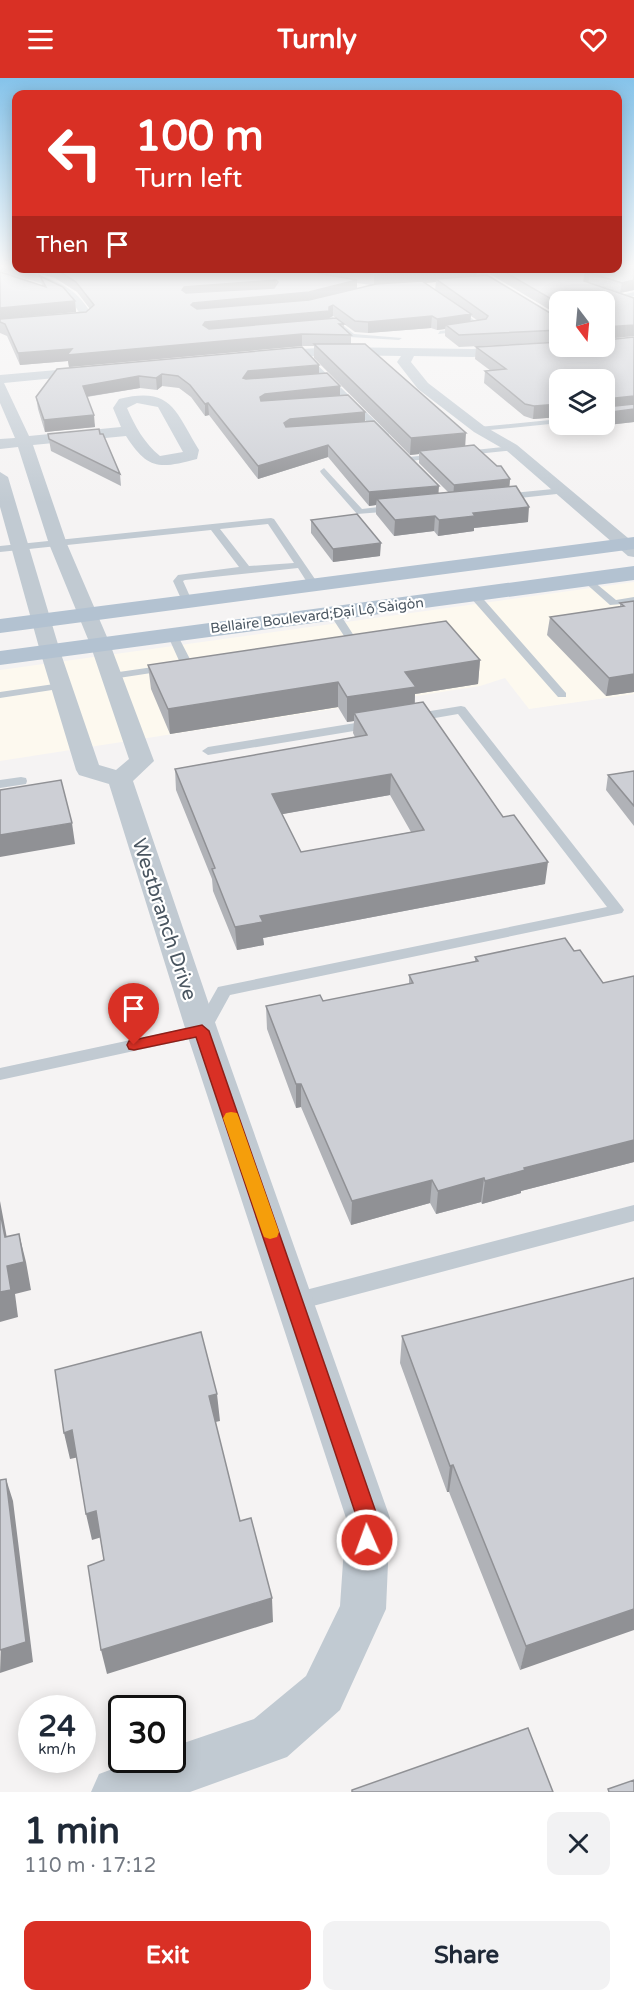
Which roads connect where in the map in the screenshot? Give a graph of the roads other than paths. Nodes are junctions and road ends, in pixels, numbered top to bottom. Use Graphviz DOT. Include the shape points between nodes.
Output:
graph roads {
  1 [pos="549,348"];
  2 [pos="302,352"];
  3 [pos="410,352"];
  4 [pos="255,356"];
  5 [pos="104,370"];
  6 [pos="0,379"];
  7 [pos="329,380"];
  8 [pos="317,381"];
  9 [pos="0,386"];
  10 [pos="353,402"];
  11 [pos="342,404"];
  12 [pos="549,422"];
  13 [pos="377,428"];
  14 [pos="366,429"];
  15 [pos="479,429"];
  16 [pos="129,431"];
  17 [pos="24,442"];
  18 [pos="0,444"];
  19 [pos="393,444"];
  20 [pos="512,448"];
  21 [pos="401,451"];
  22 [pos="410,459"];
  23 [pos="418,468"];
  24 [pos="324,471"];
  25 [pos="0,477"];
  26 [pos="563,491"];
  27 [pos="495,498"];
  28 [pos="405,507"];
  29 [pos="214,526"];
  30 [pos="58,544"];
  31 [pos="631,547"];
  32 [pos="10,548"];
  33 [pos="301,565"];
  34 [pos="247,569"];
  35 [pos="634,573"];
  36 [pos="587,579"];
  37 [pos="314,585"];
  38 [pos="474,595"];
  39 [pos="634,600"];
  40 [pos="187,602"];
  41 [pos="334,613"];
  42 [pos="87,614"];
  43 [pos="40,620"];
  44 [pos="0,626"];
  45 [pos="172,634"];
  46 [pos="353,642"];
  47 [pos="100,644"];
  48 [pos="50,651"];
  49 [pos="0,658"];
  50 [pos="112,676"];
  51 [pos="61,686"];
  52 [pos="0,695"];
  53 [pos="562,695"];
  54 [pos="208,751"];
  55 [pos="120,779"];
  56 [pos="21,781"];
  57 [pos="0,784"];
  58 [pos="202,1031"];
  59 [pos="0,1074"];
  60 [pos="634,1213"];
  61 [pos="294,1302"];
  62 [pos="117,1792"];
  1 -- 3 [label="street"];
  2 -- 3 [label="street"];
  2 -- 4 [label="street"];
  2 -- 7 [label="lane"];
  3 -- 15 [label="street" via="404,362 423,386"];
  5 -- 6 [label="street"];
  7 -- 8 [label="lane"];
  7 -- 10 [label="lane"];
  9 -- 17 [label="street"];
  10 -- 11 [label="lane"];
  10 -- 13 [label="lane"];
  12 -- 15 [label="lane"];
  13 -- 14 [label="lane"];
  13 -- 19 [label="lane"];
  15 -- 20 [label="street"];
  16 -- 16 [label="street" via="147,455 158,461 191,456 163,404 137,399 124,402 120,408"];
  16 -- 17 [label="street"];
  17 -- 18 [label="street"];
  17 -- 30 [label="street"];
  20 -- 22 [label="lane"];
  20 -- 26 [label="street"];
  21 -- 22 [label="lane"];
  22 -- 23 [label="lane"];
  24 -- 28 [label="lane" via="360,512"];
  25 -- 32 [label="street"];
  26 -- 27 [label="lane"];
  26 -- 31 [label="street"];
  29 -- 30 [label="lane"];
  29 -- 33 [label="lane" via="271,521"];
  29 -- 34 [label="lane"];
  30 -- 32 [label="lane"];
  30 -- 42 [label="street"];
  31 -- 37 [label="main road, Bellaire Boulevard;Đại Lộ Sàigòn"];
  32 -- 43 [label="street"];
  33 -- 34 [label="lane"];
  33 -- 37 [label="lane"];
  34 -- 40 [label="lane" via="182,577 178,581"];
  35 -- 36 [label="main road, Bellaire Boulevard;Đại Lộ Sàigòn"];
  36 -- 38 [label="main road, Bellaire Boulevard;Đại Lộ Sàigòn"];
  36 -- 39 [label="lane" via="614,603"];
  37 -- 40 [label="main road, Bellaire Boulevard;Đại Lộ Sàigòn"];
  37 -- 41 [label="main road"];
  38 -- 41 [label="main road, Bellaire Boulevard;Đại Lộ Sàigòn"];
  38 -- 53 [label="lane"];
  40 -- 42 [label="main road, Bellaire Boulevard;Đại Lộ Sàigòn"];
  41 -- 45 [label="main road, Bellaire Boulevard;Đại Lộ Sàigòn"];
  41 -- 46 [label="lane"];
  42 -- 43 [label="main road, Bellaire Boulevard;Đại Lộ Sàigòn"];
  42 -- 47 [label="street"];
  43 -- 44 [label="main road, Bellaire Boulevard;Đại Lộ Sàigòn"];
  43 -- 48 [label="street"];
  45 -- 47 [label="main road, Bellaire Boulevard;Đại Lộ Sàigòn"];
  45 -- 50 [label="lane" via="192,664"];
  47 -- 48 [label="main road, Bellaire Boulevard;Đại Lộ Sàigòn"];
  47 -- 50 [label="street"];
  48 -- 49 [label="main road, Bellaire Boulevard;Đại Lộ Sàigòn"];
  48 -- 51 [label="street"];
  50 -- 55 [label="street" via="142,761"];
  51 -- 52 [label="lane"];
  51 -- 55 [label="street" via="88,770"];
  54 -- 58 [label="lane" via="461,710 617,910 224,991"];
  55 -- 58 [label="street, Westbranch Drive"];
  56 -- 57 [label="lane"];
  58 -- 59 [label="lane"];
  58 -- 61 [label="street, Westbranch Drive"];
  60 -- 61 [label="lane"];
  61 -- 62 [label="street, Westbranch Drive" via="368,1518 363,1609 323,1693 269,1739"];
}
